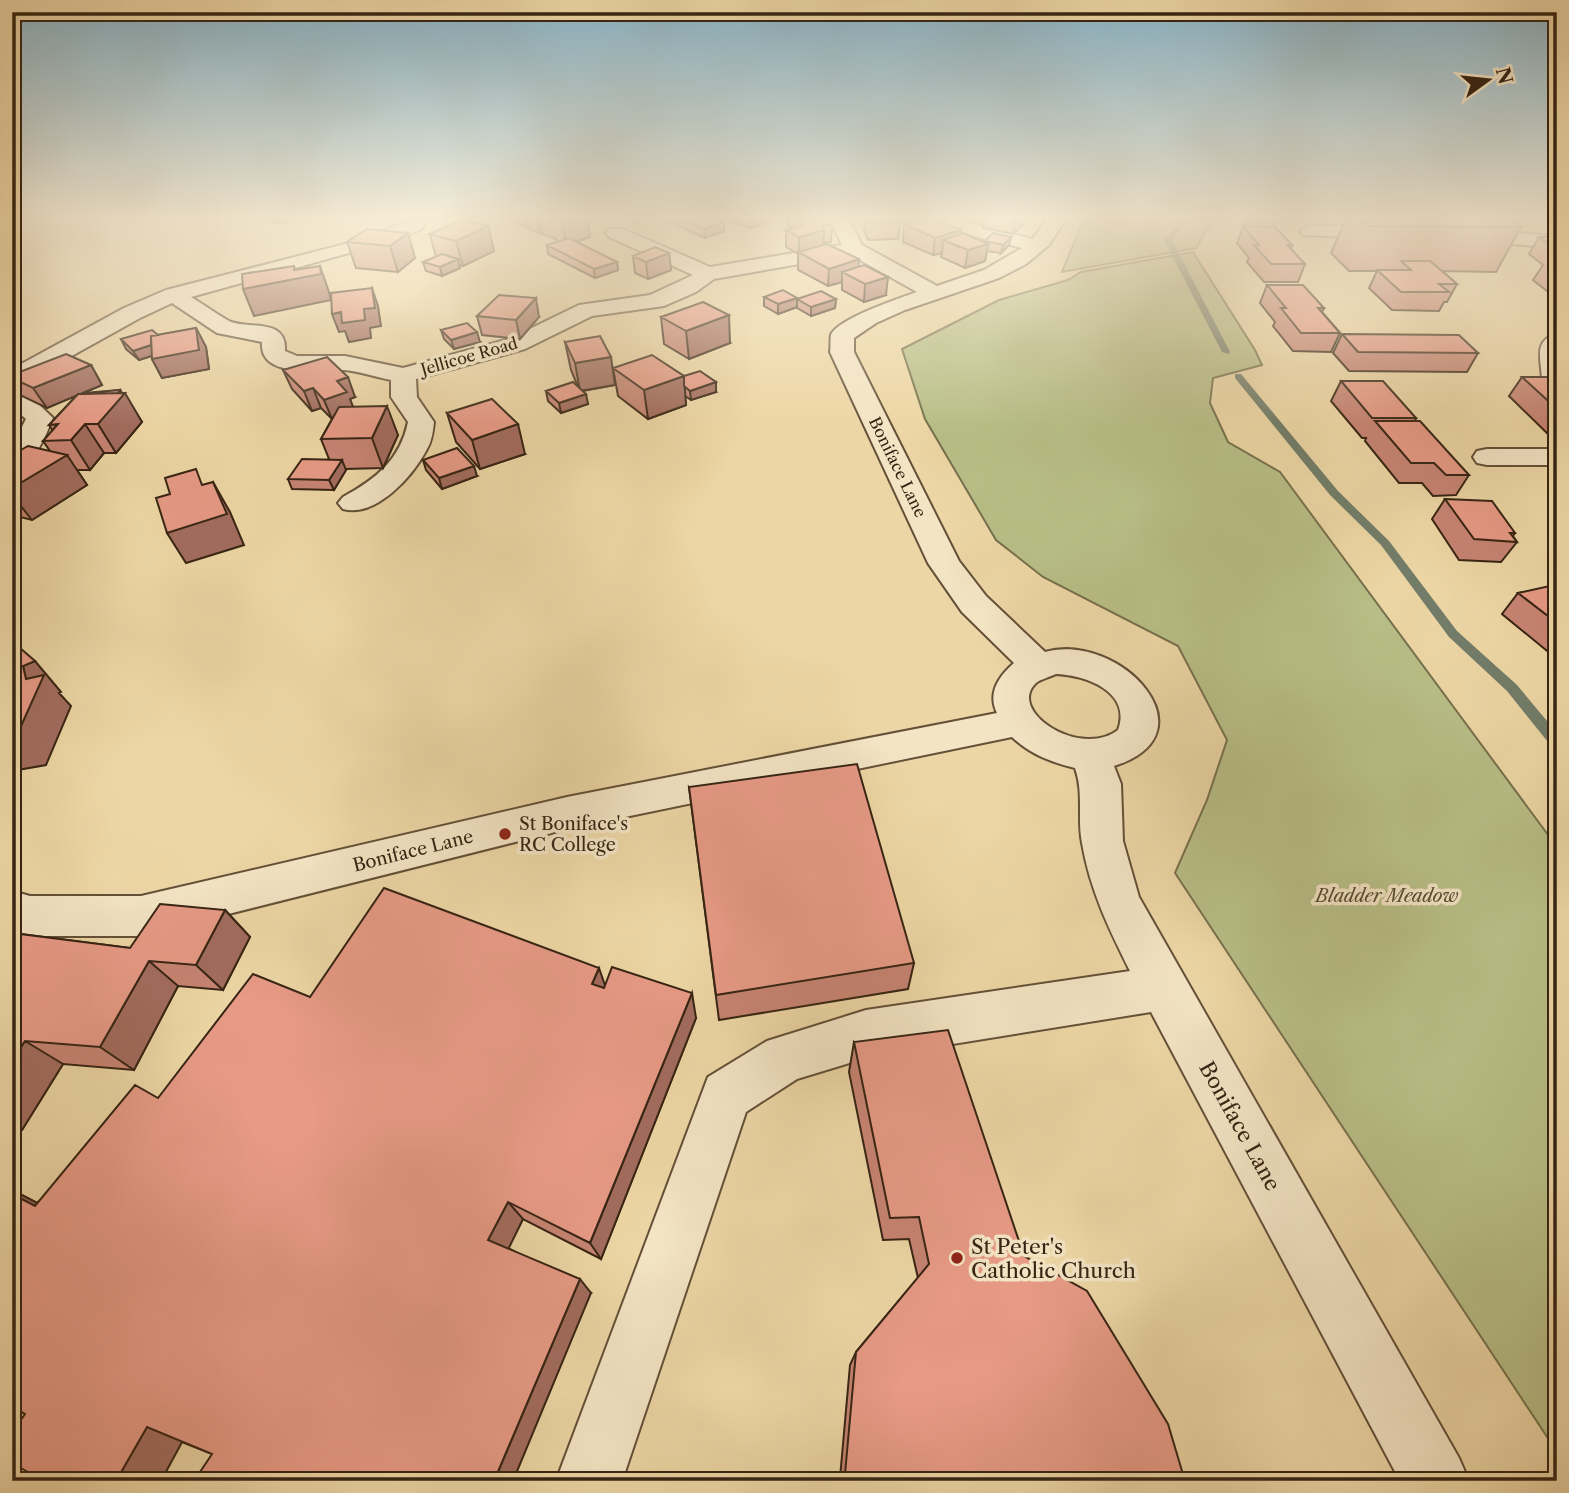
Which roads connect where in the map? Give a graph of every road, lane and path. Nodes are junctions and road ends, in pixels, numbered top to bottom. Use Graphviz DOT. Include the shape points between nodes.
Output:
graph roads {
  1 [pos="212,286"];
  2 [pos="690,286"];
  3 [pos="921,286"];
  4 [pos="957,286"];
  5 [pos="934,293"];
  6 [pos="174,295"];
  7 [pos="1557,341"];
  8 [pos="403,375"];
  9 [pos="12,377"];
  10 [pos="1555,380"];
  11 [pos="12,398"];
  12 [pos="1486,457"];
  13 [pos="1557,457"];
  14 [pos="12,461"];
  15 [pos="353,503"];
  16 [pos="1037,666"];
  17 [pos="1019,722"];
  18 [pos="1090,755"];
  19 [pos="12,911"];
  20 [pos="1163,988"];
  21 [pos="589,1481"];
  22 [pos="1436,1481"];
  1 -- 6 [label="street"];
  2 -- 8 [label="street, Jellicoe Road" via="656,301 587,310 517,344"];
  3 -- 5 [label="street"];
  4 -- 5 [label="street, Boniface Lane"];
  5 -- 16 [label="street, Boniface Lane" via="854,326 843,335 842,352 944,563 974,604"];
  6 -- 8 [label="street, Jellicoe Road" via="225,328 274,340 273,354 293,363 345,363"];
  6 -- 9 [label="street" via="94,331 51,360"];
  7 -- 10 [label="street" via="1552,343"];
  8 -- 15 [label="street, Jellicoe Road" via="404,397 421,422 414,449 386,481"];
  11 -- 14 [label="street" via="40,418 26,448"];
  12 -- 13 [label="street"];
  16 -- 17 [label="street" via="1015,680 1010,692"];
  16 -- 18 [label="street" via="1069,662 1102,671 1130,690 1138,702 1140,728 1134,738 1108,753"];
  17 -- 18 [label="street" via="1037,740 1054,748"];
  17 -- 19 [label="street, Boniface Lane" via="567,813 141,916 30,916"];
  18 -- 20 [label="street, Boniface Lane" via="1101,784 1102,841 1118,901"];
  20 -- 21 [label="street" via="866,1034 785,1058 726,1095"];
  20 -- 22 [label="street, Boniface Lane"];
}
